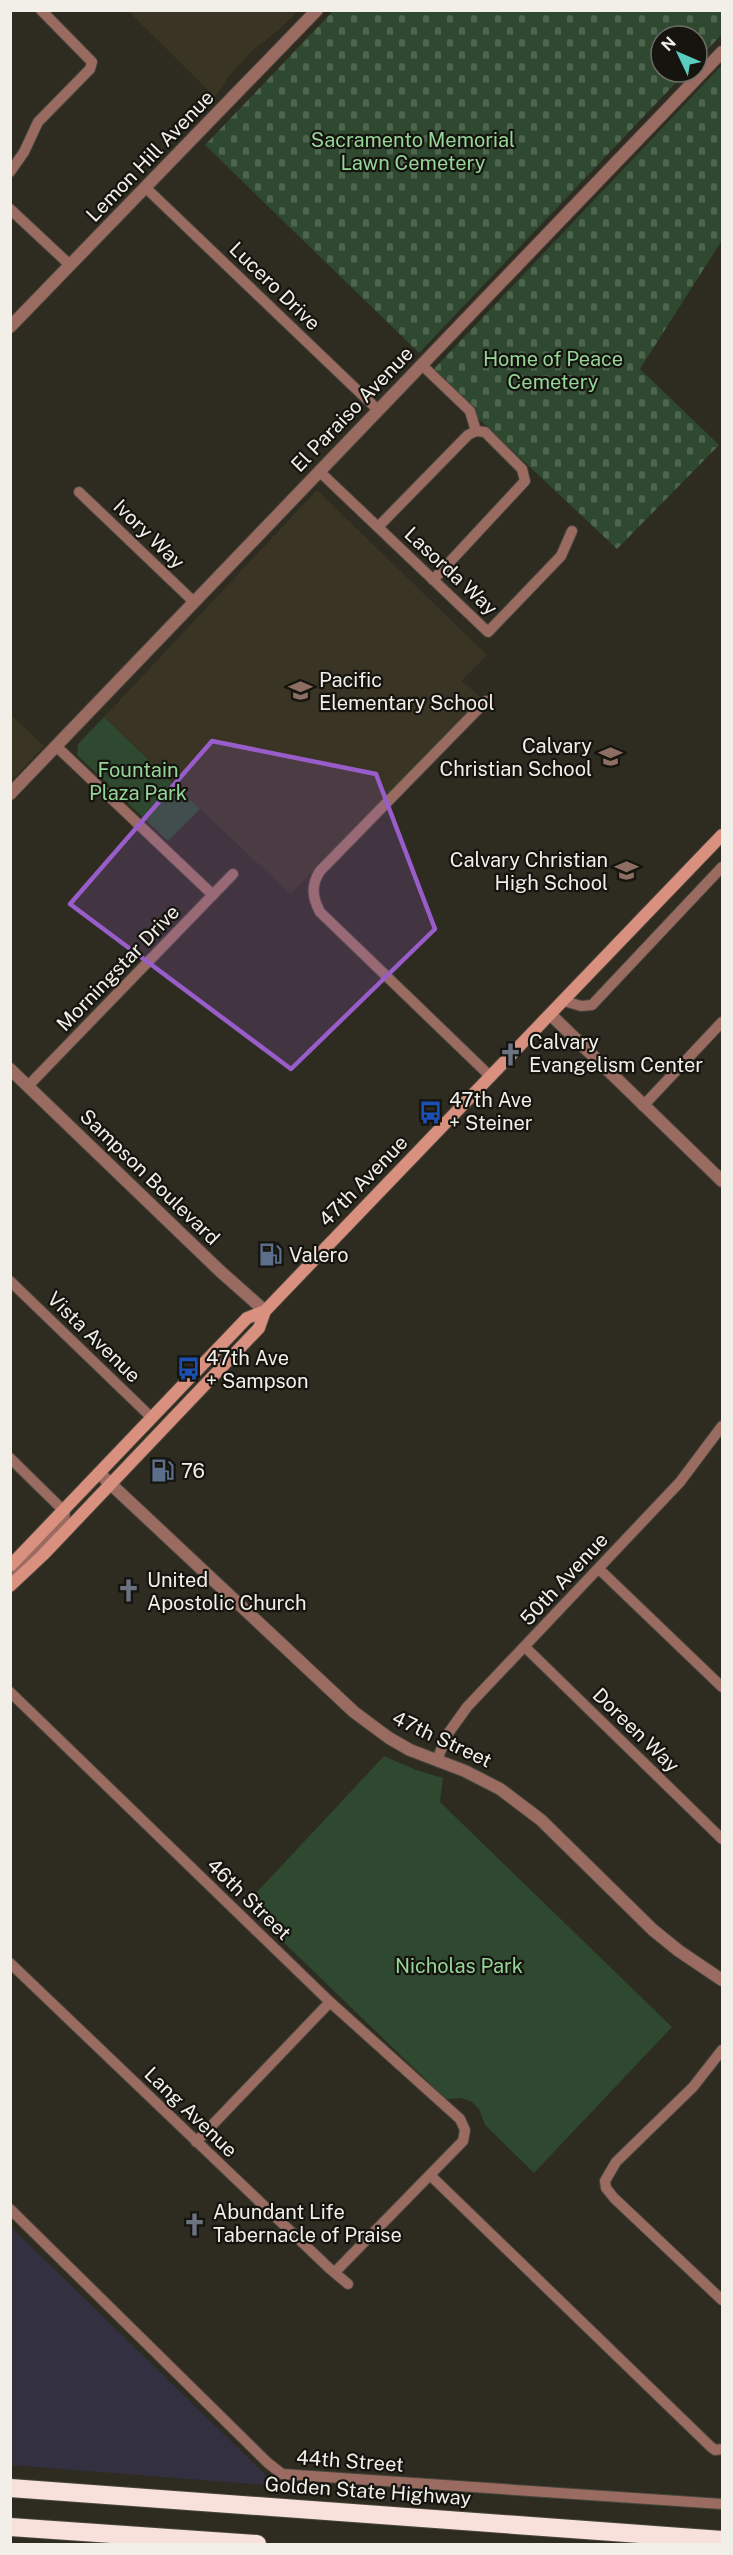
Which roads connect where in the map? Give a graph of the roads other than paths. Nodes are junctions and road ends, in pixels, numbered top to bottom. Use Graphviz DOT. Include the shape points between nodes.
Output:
graph roads {
  1 [pos="41,10"];
  2 [pos="317,10"];
  3 [pos="723,52"];
  4 [pos="10,172"];
  5 [pos="146,188"];
  6 [pos="10,209"];
  7 [pos="70,265"];
  8 [pos="10,327"];
  9 [pos="422,365"];
  10 [pos="378,410"];
  11 [pos="476,431"];
  12 [pos="319,471"];
  13 [pos="79,492"];
  14 [pos="378,527"];
  15 [pos="572,531"];
  16 [pos="433,580"];
  17 [pos="194,602"];
  18 [pos="486,701"];
  19 [pos="57,747"];
  20 [pos="10,795"];
  21 [pos="723,835"];
  22 [pos="723,867"];
  23 [pos="233,874"];
  24 [pos="213,896"];
  25 [pos="564,1001"];
  26 [pos="551,1015"];
  27 [pos="723,1022"];
  28 [pos="10,1069"];
  29 [pos="491,1077"];
  30 [pos="28,1086"];
  31 [pos="642,1106"];
  32 [pos="722,1181"];
  33 [pos="10,1281"];
  34 [pos="265,1311"];
  35 [pos="152,1418"];
  36 [pos="723,1426"];
  37 [pos="10,1458"];
  38 [pos="99,1473"];
  39 [pos="111,1484"];
  40 [pos="64,1510"];
  41 [pos="10,1566"];
  42 [pos="598,1569"];
  43 [pos="12,1585"];
  44 [pos="525,1647"];
  45 [pos="723,1687"];
  46 [pos="10,1692"];
  47 [pos="437,1760"];
  48 [pos="723,1839"];
  49 [pos="10,1964"];
  50 [pos="723,1980"];
  51 [pos="330,2002"];
  52 [pos="723,2050"];
  53 [pos="196,2142"];
  54 [pos="430,2176"];
  55 [pos="10,2209"];
  56 [pos="335,2272"];
  57 [pos="348,2284"];
  58 [pos="723,2300"];
  59 [pos="722,2450"];
  60 [pos="10,2488"];
  61 [pos="723,2504"];
  62 [pos="10,2527"];
  63 [pos="723,2540"];
  64 [pos="257,2544"];
  1 -- 4 [label="street" via="92,62 90,69 38,122"];
  2 -- 5 [label="street, Lemon Hill Avenue"];
  3 -- 9 [label="street, El Paraiso Avenue"];
  5 -- 7 [label="street, Lemon Hill Avenue"];
  5 -- 10 [label="street, Lucero Drive"];
  6 -- 7 [label="street"];
  7 -- 8 [label="street, Lemon Hill Avenue"];
  9 -- 10 [label="street, El Paraiso Avenue"];
  9 -- 11 [label="street" via="470,411"];
  10 -- 12 [label="street, El Paraiso Avenue"];
  11 -- 14 [label="street"];
  11 -- 16 [label="street" via="485,432 522,469 525,481"];
  12 -- 14 [label="street, Lasorda Way"];
  12 -- 17 [label="street, El Paraiso Avenue"];
  13 -- 17 [label="street, Ivory Way"];
  14 -- 16 [label="street, Lasorda Way"];
  15 -- 16 [label="street, Lasorda Way" via="561,556 488,632"];
  17 -- 19 [label="street, El Paraiso Avenue"];
  18 -- 29 [label="street" via="320,871 313,890 320,912"];
  19 -- 20 [label="street, El Paraiso Avenue"];
  19 -- 24 [label="street"];
  21 -- 25 [label="main road, 47th Avenue"];
  22 -- 25 [label="street" via="591,1005"];
  23 -- 24 [label="street, Morningstar Drive"];
  24 -- 30 [label="street, Morningstar Drive"];
  25 -- 26 [label="main road, 47th Avenue"];
  26 -- 29 [label="main road, 47th Avenue"];
  26 -- 31 [label="street"];
  27 -- 31 [label="street"];
  28 -- 30 [label="street, Sampson Boulevard"];
  29 -- 34 [label="main road, 47th Avenue"];
  30 -- 34 [label="street, Sampson Boulevard"];
  31 -- 32 [label="street"];
  33 -- 35 [label="street, Vista Avenue"];
  34 -- 35 [label="main road, 47th Avenue" via="247,1318"];
  34 -- 39 [label="main road, 47th Avenue" via="259,1328"];
  35 -- 38 [label="main road, 47th Avenue"];
  36 -- 42 [label="street, 50th Avenue" via="695,1466"];
  37 -- 40 [label="street"];
  38 -- 39 [label="street, 47th Street"];
  38 -- 40 [label="main road, 47th Avenue"];
  39 -- 43 [label="main road, 47th Avenue"];
  39 -- 47 [label="street, 47th Street" via="354,1712 389,1738"];
  40 -- 41 [label="main road, 47th Avenue"];
  40 -- 43 [label="street" via="63,1522 24,1563"];
  42 -- 44 [label="street, 50th Avenue"];
  42 -- 45 [label="street"];
  44 -- 47 [label="street, 50th Avenue" via="457,1719"];
  44 -- 48 [label="street, Doreen Way"];
  46 -- 51 [label="street, 46th Street"];
  47 -- 50 [label="street, 47th Street" via="488,1782 521,1803 654,1930"];
  49 -- 53 [label="street, Lang Avenue"];
  51 -- 53 [label="street"];
  51 -- 54 [label="street, 46th Street" via="460,2119 465,2130 463,2141"];
  52 -- 58 [label="street" via="693,2087 616,2162 605,2181 614,2198"];
  53 -- 56 [label="street, Lang Avenue"];
  54 -- 56 [label="street"];
  54 -- 59 [label="street" via="711,2447"];
  55 -- 61 [label="street, 44th Street" via="282,2474"];
  56 -- 57 [label="street, Lang Avenue"];
  60 -- 63 [label="highway, Golden State Highway"];
  62 -- 64 [label="highway"];
}
